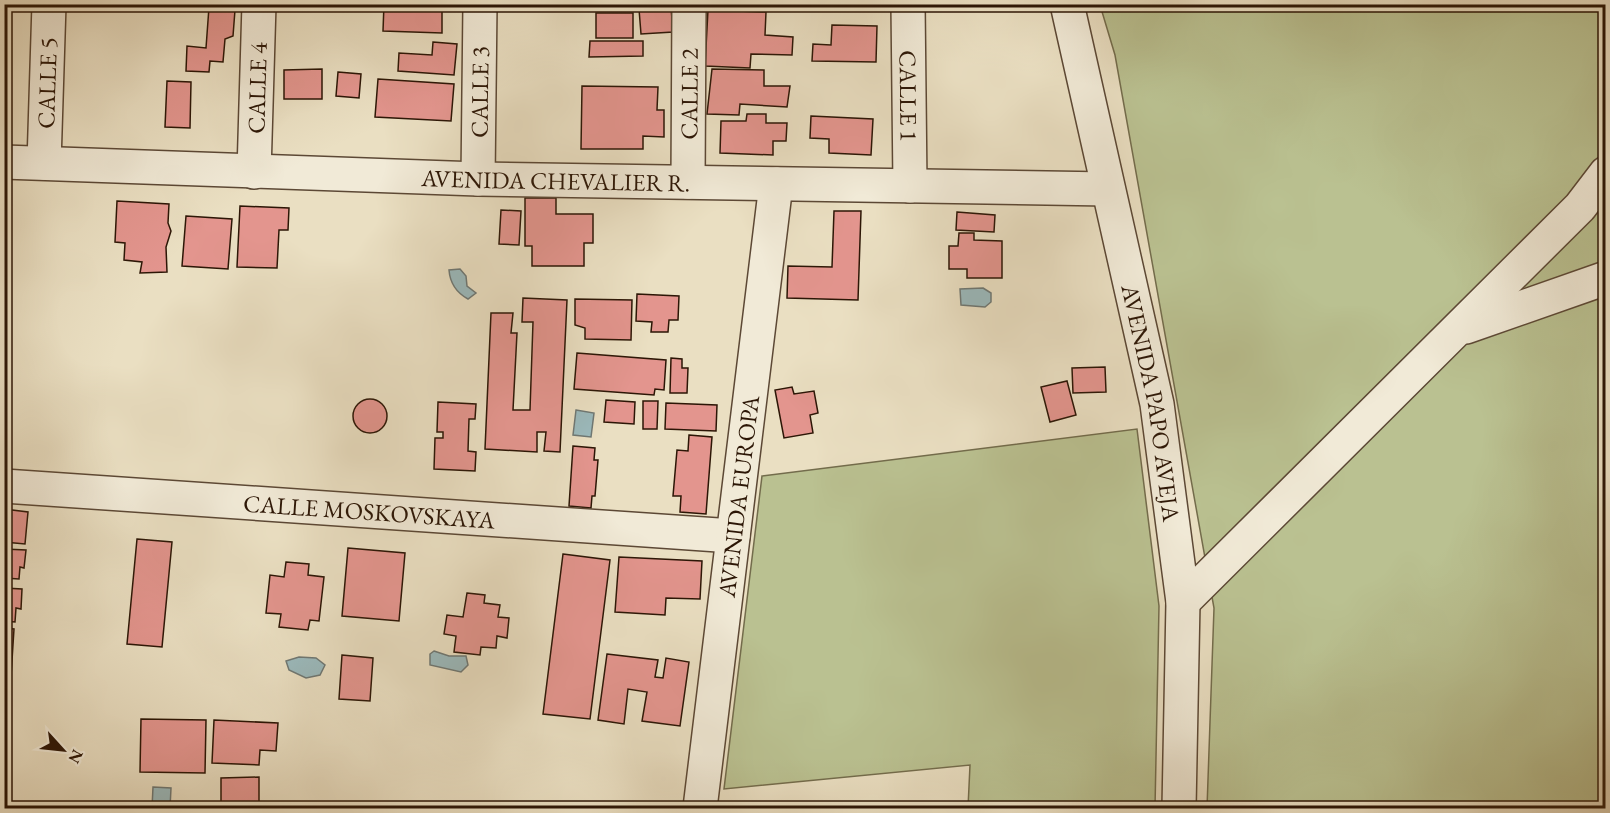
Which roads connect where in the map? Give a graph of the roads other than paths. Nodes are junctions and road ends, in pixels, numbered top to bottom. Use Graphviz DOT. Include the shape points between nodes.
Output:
graph roads {
  1 [pos="49,4"];
  2 [pos="260,4"];
  3 [pos="480,4"];
  4 [pos="689,4"];
  5 [pos="908,4"];
  6 [pos="1067,4"];
  7 [pos="4,162"];
  8 [pos="44,163"];
  9 [pos="254,172"];
  10 [pos="1605,173"];
  11 [pos="478,179"];
  12 [pos="688,182"];
  13 [pos="776,184"];
  14 [pos="910,186"];
  15 [pos="1108,189"];
  16 [pos="1605,278"];
  17 [pos="1456,330"];
  18 [pos="4,486"];
  19 [pos="733,536"];
  20 [pos="1183,602"];
  21 [pos="700,808"];
  22 [pos="1179,808"];
  1 -- 8 [label="street, CALLE 5"];
  2 -- 9 [label="street, CALLE 4"];
  3 -- 11 [label="street, CALLE 3"];
  4 -- 12 [label="street, CALLE 2"];
  5 -- 14 [label="street, CALLE 1"];
  6 -- 15 [label="street, AVENIDA PAPO AVEJA"];
  7 -- 8 [label="street, AVENIDA CHEVALIER R."];
  8 -- 9 [label="street, AVENIDA CHEVALIER R."];
  9 -- 11 [label="street, AVENIDA CHEVALIER R."];
  10 -- 17 [label="street" via="1580,207"];
  11 -- 12 [label="street, AVENIDA CHEVALIER R."];
  12 -- 13 [label="street, AVENIDA CHEVALIER R."];
  13 -- 14 [label="street, AVENIDA CHEVALIER R."];
  13 -- 19 [label="street, AVENIDA EUROPA"];
  14 -- 15 [label="street, AVENIDA CHEVALIER R."];
  15 -- 20 [label="street, AVENIDA PAPO AVEJA" via="1157,404"];
  16 -- 17 [label="street"];
  17 -- 20 [label="street"];
  18 -- 19 [label="street, CALLE MOSKOVSKAYA"];
  19 -- 21 [label="street, AVENIDA EUROPA"];
  20 -- 22 [label="street, AVENIDA PAPO AVEJA"];
}
